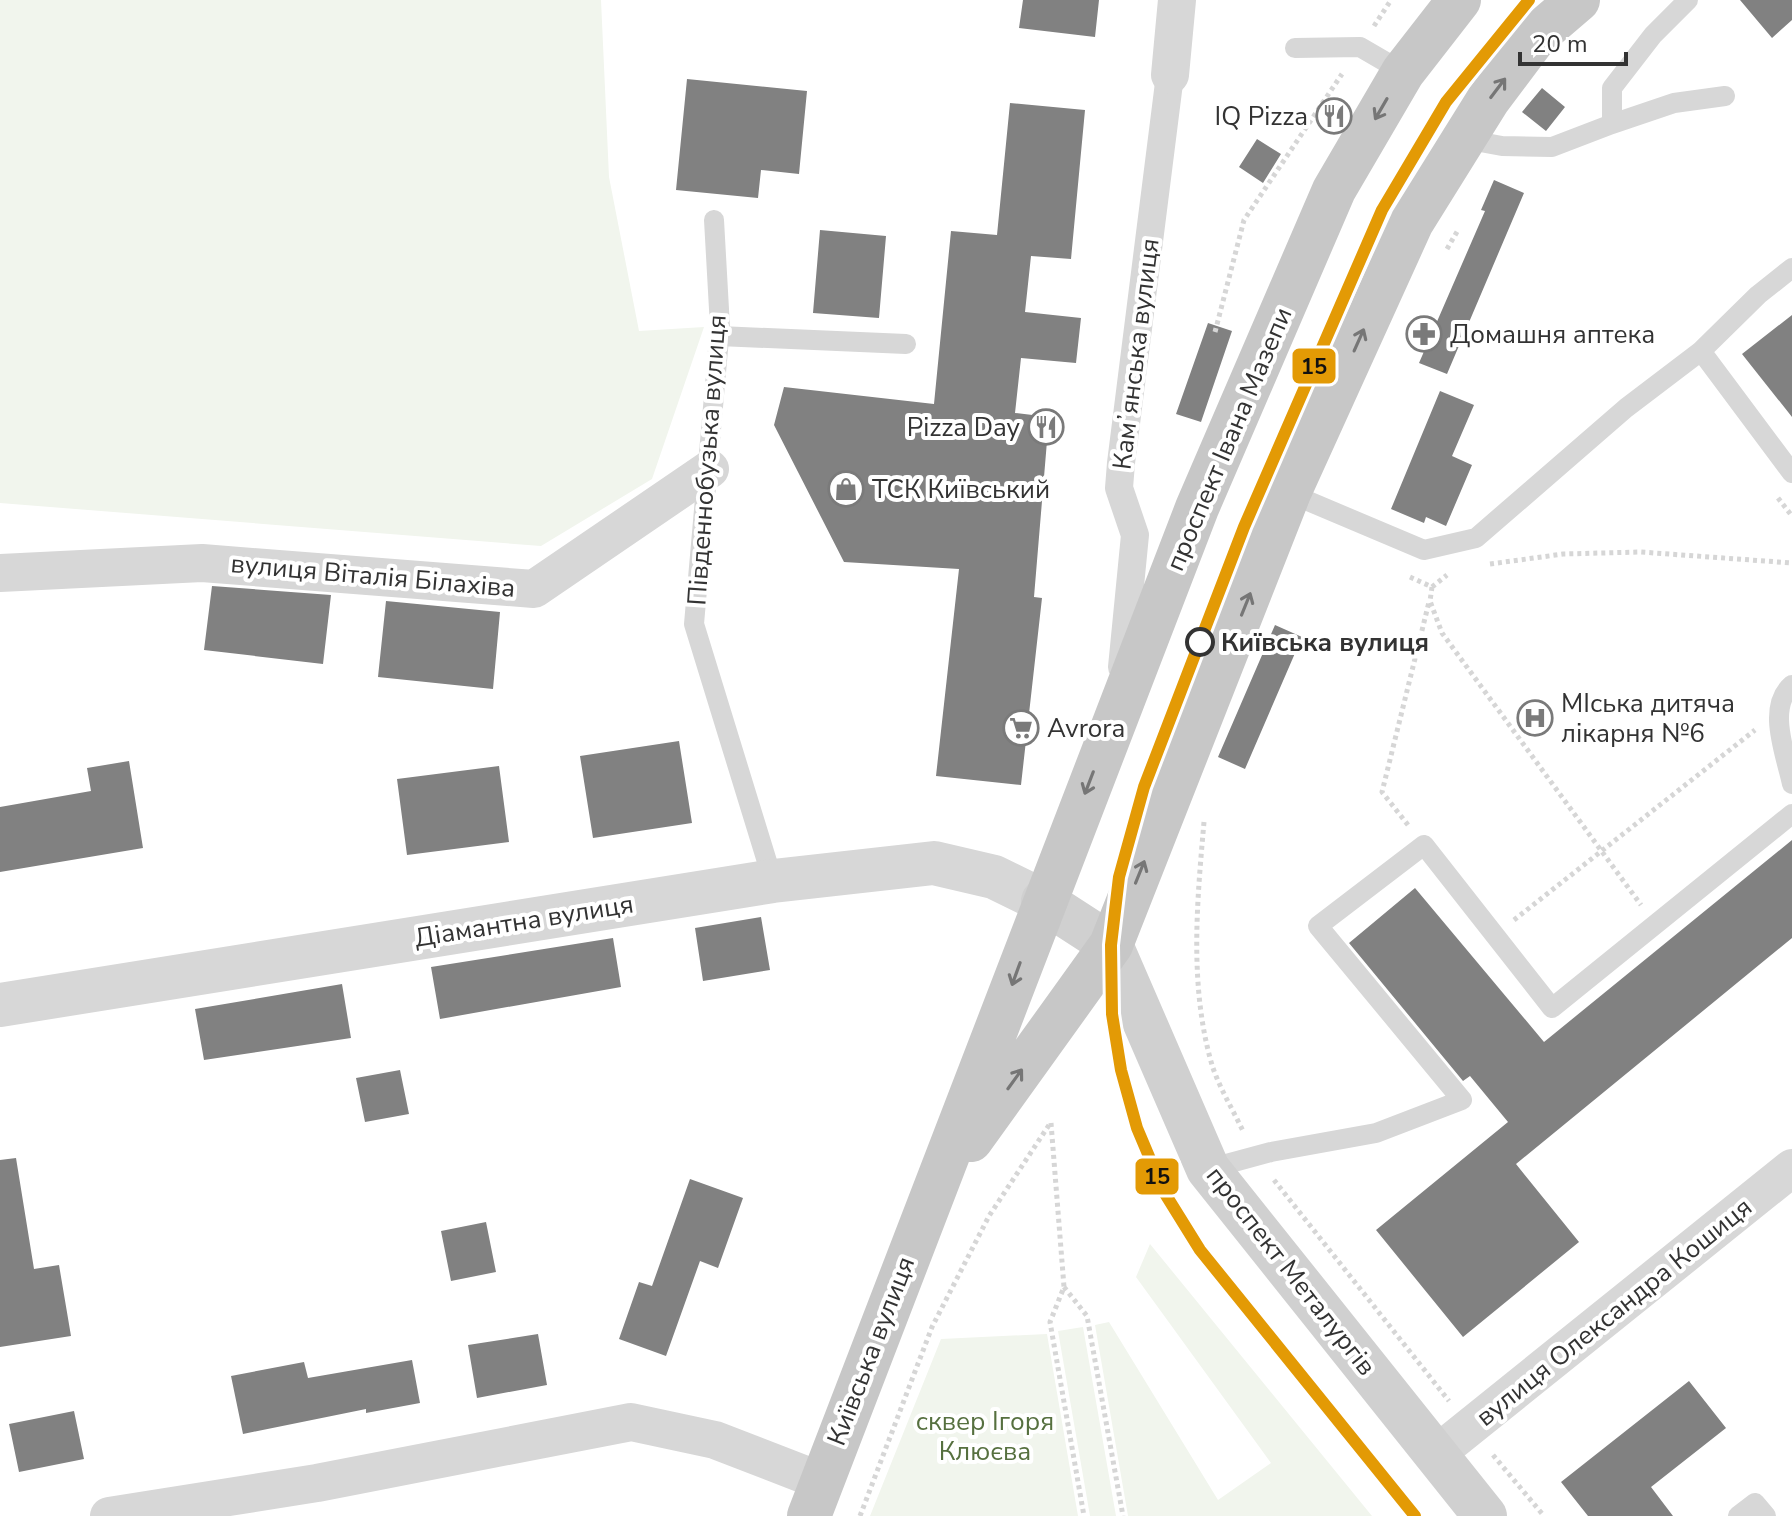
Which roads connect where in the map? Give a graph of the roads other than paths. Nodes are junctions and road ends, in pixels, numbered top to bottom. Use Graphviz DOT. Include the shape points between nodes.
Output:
graph roads {
  1 [pos="1177,0"];
  2 [pos="1459,0"];
  3 [pos="1578,0"];
  4 [pos="1688,0"];
  5 [pos="1295,48"];
  6 [pos="1403,72"];
  7 [pos="1170,75"];
  8 [pos="1725,96"];
  9 [pos="1612,124"];
  10 [pos="1464,139"];
  11 [pos="714,220"];
  12 [pos="1792,268"];
  13 [pos="719,336"];
  14 [pos="906,344"];
  15 [pos="1701,351"];
  16 [pos="710,469"];
  17 [pos="1792,473"];
  18 [pos="1289,493"];
  19 [pos="0,573"];
  20 [pos="1792,685"];
  21 [pos="1119,706"];
  22 [pos="1792,784"];
  23 [pos="1792,814"];
  24 [pos="773,881"];
  25 [pos="1043,901"];
  26 [pos="1111,945"];
  27 [pos="0,1005"];
  28 [pos="1792,1168"];
  29 [pos="1208,1169"];
  30 [pos="937,1187"];
  31 [pos="1435,1455"];
  32 [pos="815,1499"];
  33 [pos="109,1516"];
  34 [pos="1485,1516"];
  35 [pos="1738,1516"];
  36 [pos="1766,1516"];
  1 -- 7 [label="street, Камʼянська вулиця"];
  2 -- 6 [label="highway, проспект Івана Мазепи"];
  10 -- 3 [label="highway, one-way" via="1536,36"];
  4 -- 9 [label="lane" via="1612,88"];
  5 -- 6 [label="lane" via="1360,47"];
  6 -- 21 [label="highway, проспект Івана Мазепи, one-way" via="1334,190 1197,508"];
  7 -- 21 [label="street, Камʼянська вулиця" via="1121,463 1119,488 1135,535"];
  8 -- 9 [label="lane" via="1674,103"];
  9 -- 10 [label="lane" via="1552,147"];
  18 -- 10 [label="highway, one-way" via="1412,222"];
  11 -- 13 [label="lane, Південнобузька вулиця"];
  12 -- 15 [label="lane"];
  13 -- 14 [label="lane"];
  13 -- 16 [label="lane, Південнобузька вулиця"];
  15 -- 17 [label="lane"];
  15 -- 18 [label="lane" via="1626,408 1476,538 1424,550"];
  16 -- 19 [label="street, вулиця Віталія Білахіва" via="534,589 202,563"];
  16 -- 24 [label="lane, Південнобузька вулиця" via="694,624"];
  26 -- 18 [label="highway, one-way"];
  20 -- 22 [label="lane" via="1785,691 1778,722"];
  21 -- 25 [label="highway, проспект Івана Мазепи, one-way"];
  23 -- 29 [label="lane" via="1552,1008 1424,845 1318,926 1462,1100 1376,1133"];
  24 -- 25 [label="street, Діамантна вулиця" via="934,863 994,877"];
  24 -- 27 [label="street, Діамантна вулиця"];
  25 -- 26 [label="main road"];
  25 -- 30 [label="highway, Київська вулиця, one-way"];
  26 -- 29 [label="main road, проспект Металургів"];
  30 -- 26 [label="highway, Київська вулиця, one-way"];
  28 -- 31 [label="street, вулиця Олександра Кошиця"];
  29 -- 31 [label="main road, проспект Металургів"];
  30 -- 32 [label="highway, Київська вулиця"];
  31 -- 34 [label="main road, проспект Металургів"];
  32 -- 33 [label="street" via="715,1440 631,1422 317,1483"];
  35 -- 36 [label="lane" via="1755,1503"];
}
